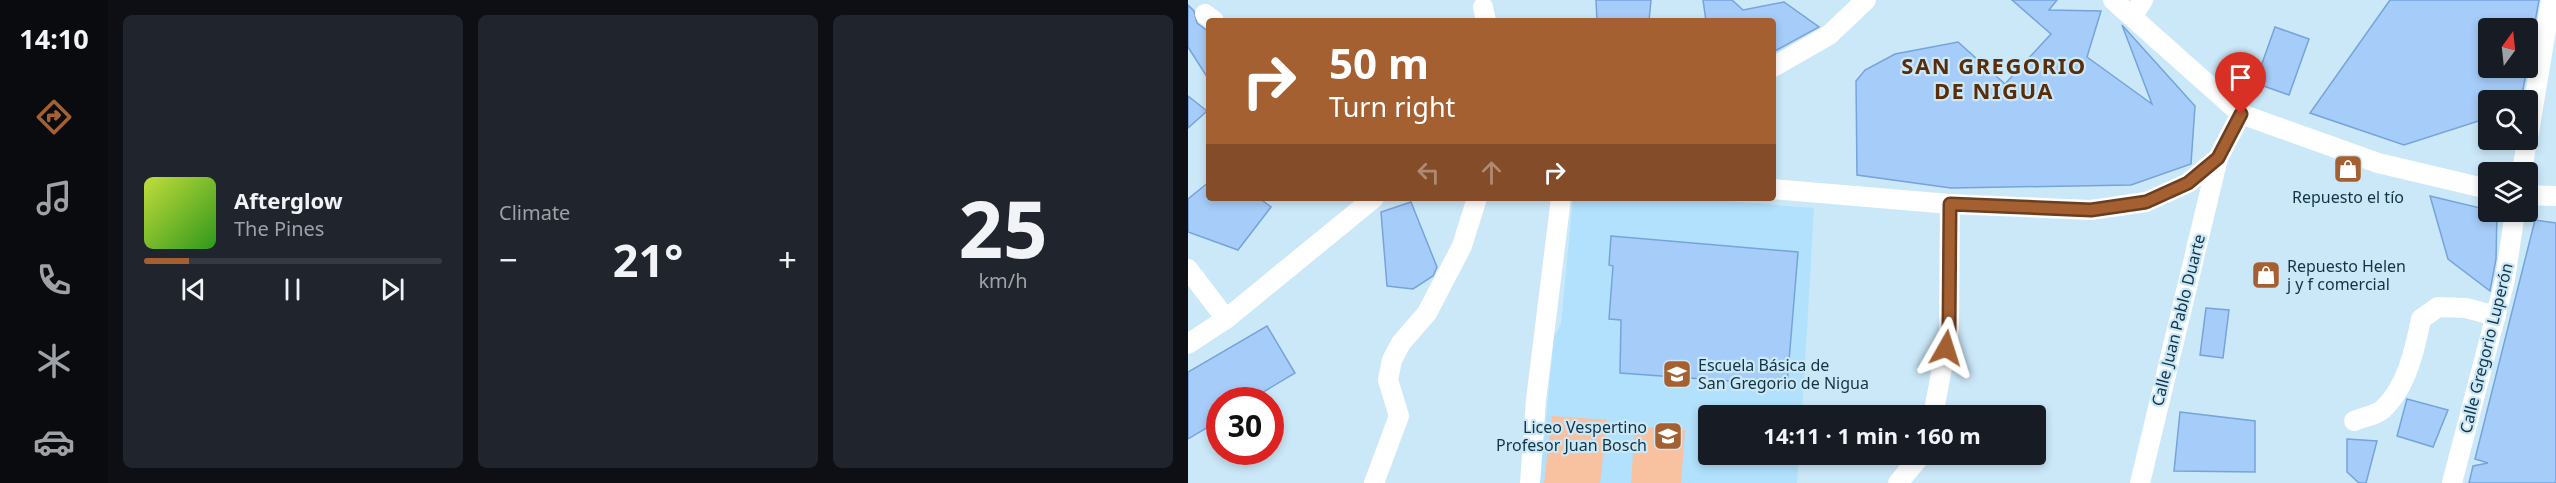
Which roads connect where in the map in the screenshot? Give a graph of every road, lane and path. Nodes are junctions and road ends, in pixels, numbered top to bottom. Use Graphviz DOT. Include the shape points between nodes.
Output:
graph roads {
  1 [pos="1866,0"];
  2 [pos="2113,0"];
  3 [pos="2143,0"];
  4 [pos="2551,0"];
  5 [pos="2132,16"];
  6 [pos="1776,65"];
  7 [pos="2535,90"];
  8 [pos="2241,114"];
  9 [pos="2218,158"];
  10 [pos="2478,187"];
  11 [pos="1776,189"];
  12 [pos="2538,195"];
  13 [pos="2556,196"];
  14 [pos="1365,201"];
  15 [pos="1476,201"];
  16 [pos="1561,201"];
  17 [pos="1950,204"];
  18 [pos="2514,222"];
  19 [pos="1188,269"];
  20 [pos="2496,315"];
  21 [pos="1226,319"];
  22 [pos="1188,344"];
  23 [pos="1935,405"];
  24 [pos="2354,421"];
  25 [pos="1913,465"];
  26 [pos="1374,483"];
  27 [pos="1530,483"];
  28 [pos="1898,483"];
  29 [pos="2140,483"];
  30 [pos="2451,483"];
  1 -- 6 [label="street" via="1829,35"];
  2 -- 5 [label="street"];
  3 -- 5 [label="street"];
  4 -- 7 [label="street"];
  5 -- 8 [label="street"];
  8 -- 9 [label="street"];
  8 -- 10 [label="street" via="2378,163"];
  9 -- 17 [label="street" via="2188,183 2146,202 2091,210"];
  9 -- 29 [label="street, Calle Juan Pablo Duarte"];
  11 -- 17 [label="street"];
  12 -- 13 [label="street"];
  14 -- 21 [label="street"];
  15 -- 26 [label="street" via="1468,235 1427,313 1392,360 1388,380 1399,416"];
  16 -- 27 [label="street"];
  17 -- 23 [label="street" via="1949,330"];
  18 -- 20 [label="street, Calle Gregorio Luperón"];
  19 -- 21 [label="street"];
  20 -- 24 [label="street" via="2438,307 2421,319 2401,386 2383,410"];
  20 -- 30 [label="street, Calle Gregorio Luperón"];
  21 -- 22 [label="street"];
  25 -- 28 [label="street"];
}
